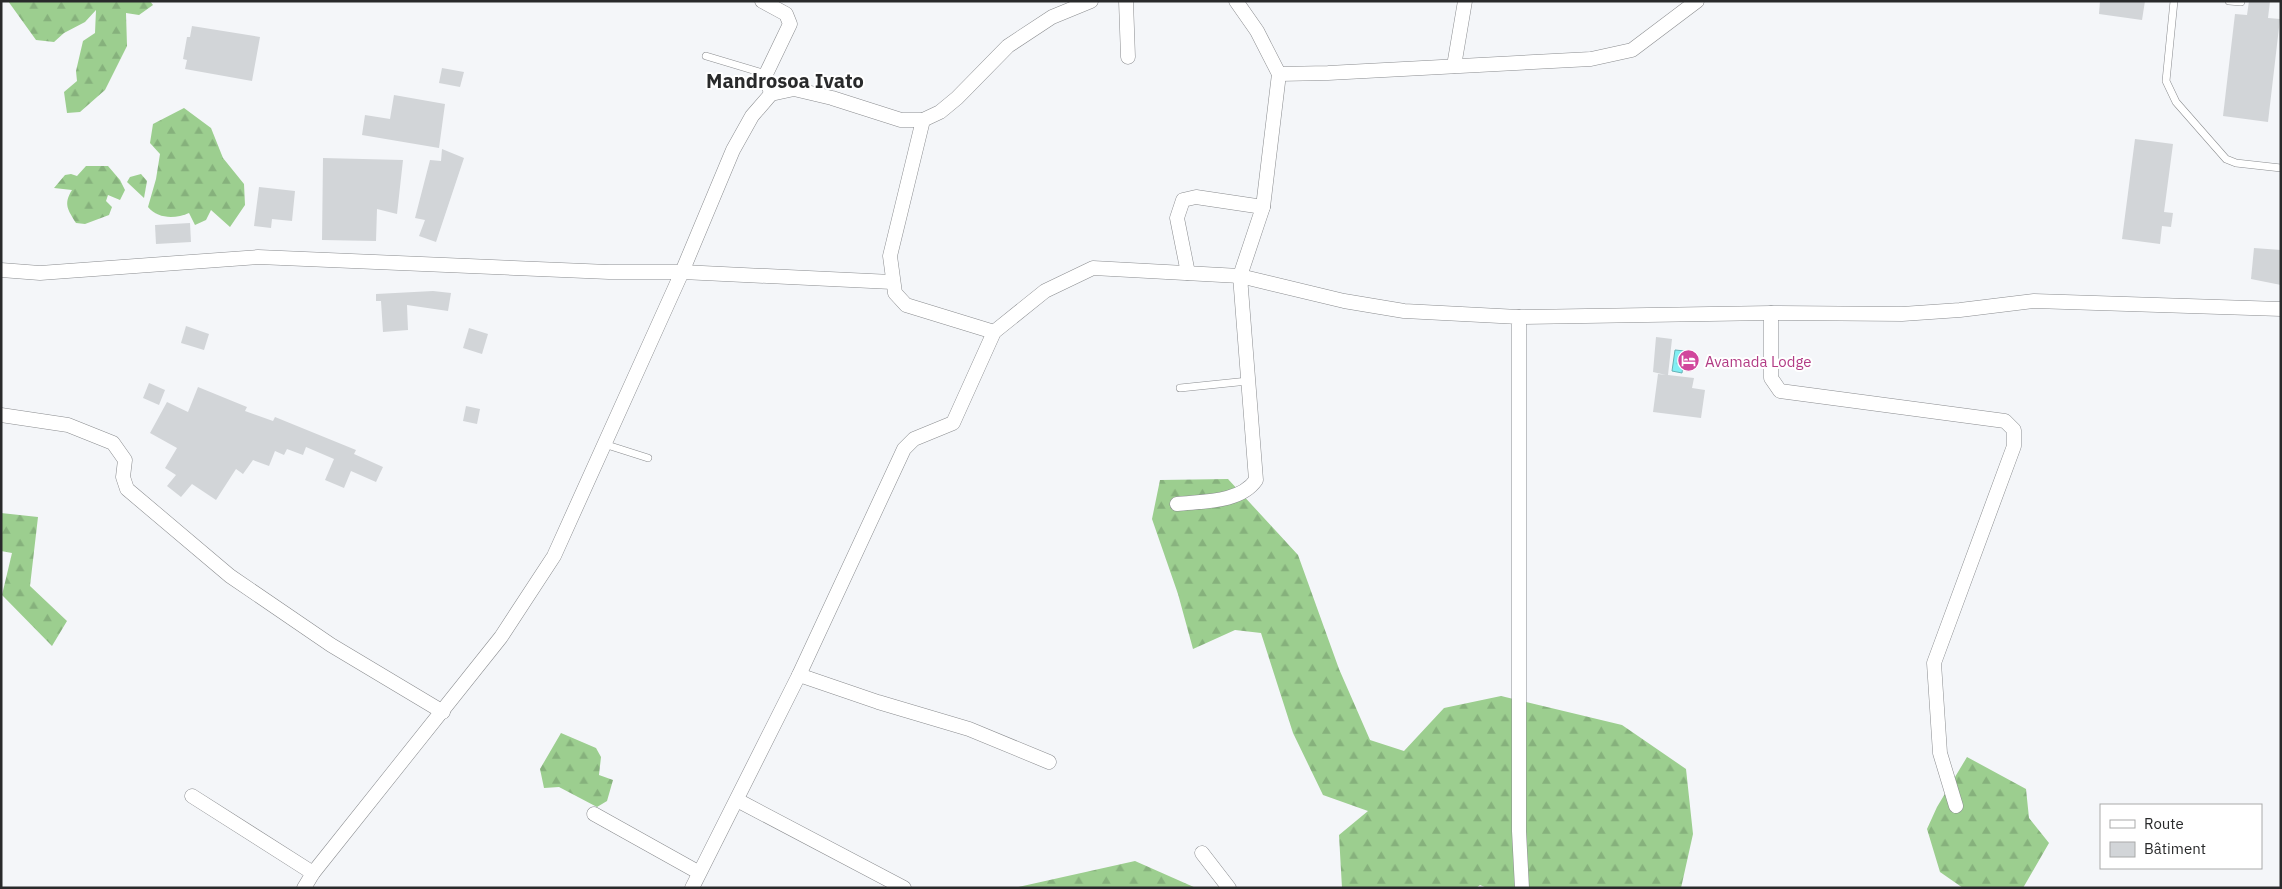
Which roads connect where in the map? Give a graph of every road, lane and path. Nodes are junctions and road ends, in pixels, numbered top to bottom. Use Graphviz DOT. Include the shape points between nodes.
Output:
graph roads {
  1 [pos="762,1"];
  2 [pos="1091,1"];
  3 [pos="1126,1"];
  4 [pos="1236,1"];
  5 [pos="1465,1"];
  6 [pos="1697,1"];
  7 [pos="2174,1"];
  8 [pos="2229,1"];
  9 [pos="2241,2"];
  10 [pos="706,56"];
  11 [pos="1128,57"];
  12 [pos="1454,66"];
  13 [pos="766,74"];
  14 [pos="1279,74"];
  15 [pos="771,94"];
  16 [pos="923,120"];
  17 [pos="2281,168"];
  18 [pos="1264,207"];
  19 [pos="1,270"];
  20 [pos="682,272"];
  21 [pos="1188,273"];
  22 [pos="1240,276"];
  23 [pos="892,282"];
  24 [pos="2281,309"];
  25 [pos="1771,313"];
  26 [pos="1519,317"];
  27 [pos="994,332"];
  28 [pos="1248,381"];
  29 [pos="1180,388"];
  30 [pos="1,416"];
  31 [pos="604,444"];
  32 [pos="648,458"];
  33 [pos="1177,504"];
  34 [pos="799,675"];
  35 [pos="443,712"];
  36 [pos="1049,762"];
  37 [pos="192,796"];
  38 [pos="737,800"];
  39 [pos="1956,806"];
  40 [pos="594,814"];
  41 [pos="1202,853"];
  42 [pos="698,872"];
  43 [pos="312,873"];
  44 [pos="304,888"];
  45 [pos="692,888"];
  46 [pos="904,888"];
  47 [pos="1229,888"];
  48 [pos="1522,888"];
  1 -- 13 [label="street" via="786,14 790,24"];
  2 -- 16 [label="street" via="1052,17 1008,46 957,98 940,112"];
  3 -- 11 [label="street"];
  4 -- 14 [label="street" via="1257,31"];
  5 -- 12 [label="street"];
  6 -- 12 [label="street" via="1632,50 1591,60"];
  7 -- 17 [label="lane" via="2166,81 2176,102 2226,159 2236,164"];
  8 -- 9 [label="lane"];
  10 -- 13 [label="lane"];
  12 -- 14 [label="street"];
  13 -- 15 [label="street"];
  14 -- 18 [label="street"];
  15 -- 16 [label="street" via="794,89 901,120"];
  15 -- 20 [label="street" via="752,116 733,150"];
  16 -- 23 [label="street" via="890,256"];
  18 -- 21 [label="street" via="1196,197 1183,200 1177,218"];
  18 -- 22 [label="street"];
  19 -- 20 [label="street" via="40,273 258,257 608,272"];
  20 -- 23 [label="street"];
  20 -- 31 [label="street"];
  21 -- 22 [label="street"];
  21 -- 27 [label="street" via="1093,268 1046,291"];
  22 -- 26 [label="street" via="1344,301 1404,311"];
  22 -- 28 [label="street"];
  23 -- 27 [label="street" via="895,292 906,305"];
  24 -- 25 [label="street" via="2034,301 1902,314"];
  25 -- 26 [label="street"];
  25 -- 39 [label="street" via="1771,378 1780,391 2005,421 2014,430 2014,446 1934,663 1940,752"];
  26 -- 48 [label="street" via="1519,831"];
  27 -- 34 [label="street" via="953,423 914,439 904,449"];
  28 -- 29 [label="lane"];
  28 -- 33 [label="street" via="1256,480 1251,487 1233,497"];
  30 -- 35 [label="street" via="68,425 114,443 126,460 123,477 127,489 230,576 331,645"];
  31 -- 32 [label="lane"];
  31 -- 35 [label="street" via="554,556 501,637"];
  34 -- 36 [label="street" via="969,729"];
  34 -- 38 [label="street"];
  35 -- 43 [label="street"];
  37 -- 43 [label="street"];
  38 -- 42 [label="street"];
  38 -- 46 [label="street"];
  40 -- 42 [label="street"];
  41 -- 47 [label="street"];
  42 -- 45 [label="street"];
  43 -- 44 [label="street"];
}
